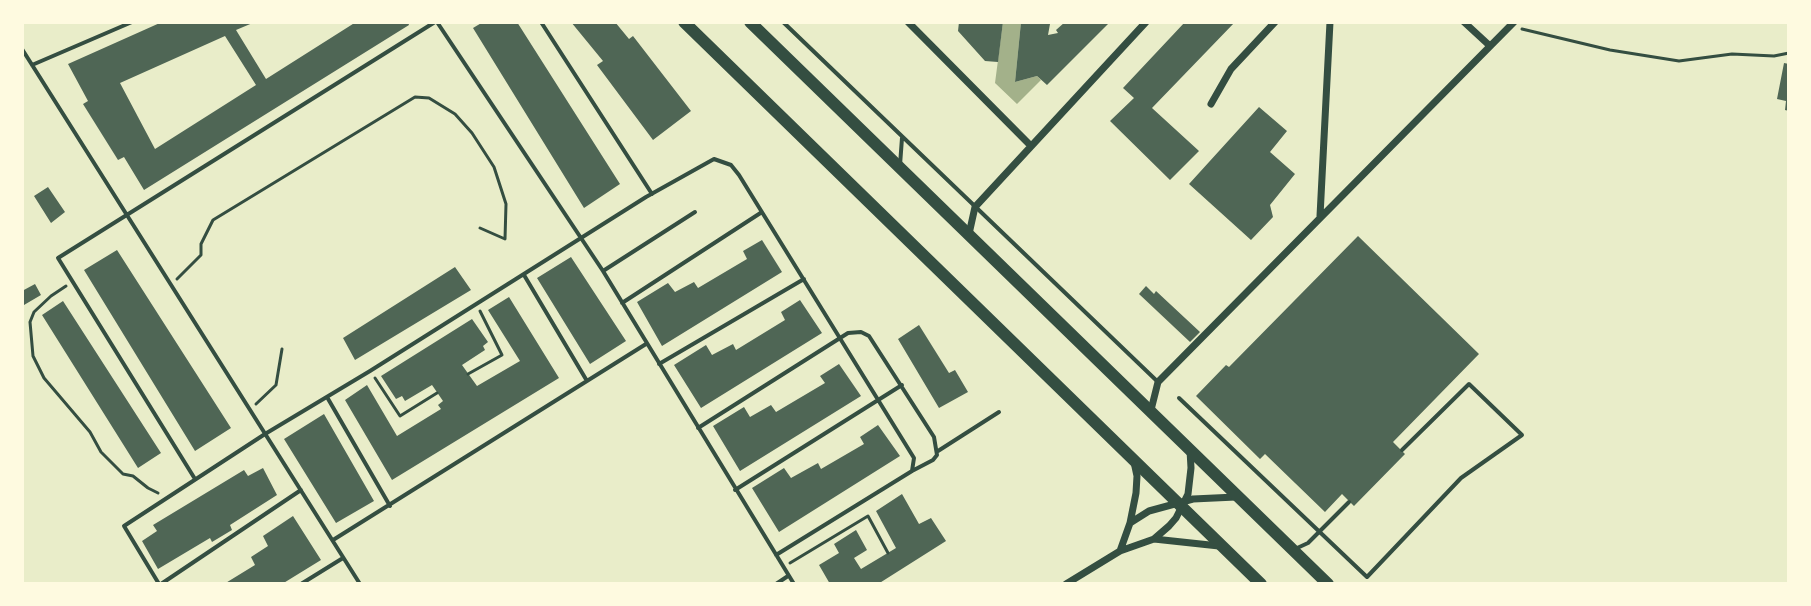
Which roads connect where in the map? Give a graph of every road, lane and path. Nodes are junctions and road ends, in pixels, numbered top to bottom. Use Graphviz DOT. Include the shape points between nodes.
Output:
graph roads {
  1 [pos="132,22"];
  2 [pos="436,22"];
  3 [pos="541,22"];
  4 [pos="684,22"];
  5 [pos="750,22"];
  6 [pos="783,22"];
  7 [pos="908,22"];
  8 [pos="1146,22"];
  9 [pos="1275,22"];
  10 [pos="1330,22"];
  11 [pos="1464,22"];
  12 [pos="1512,24"];
  13 [pos="1490,46"];
  14 [pos="22,49"];
  15 [pos="1789,53"];
  16 [pos="32,65"];
  17 [pos="1211,104"];
  18 [pos="902,137"];
  19 [pos="1030,145"];
  20 [pos="900,167"];
  21 [pos="652,194"];
  22 [pos="975,207"];
  23 [pos="695,212"];
  24 [pos="762,212"];
  25 [pos="127,215"];
  26 [pos="1320,217"];
  27 [pos="480,228"];
  28 [pos="969,234"];
  29 [pos="581,239"];
  30 [pos="603,271"];
  31 [pos="524,275"];
  32 [pos="804,279"];
  33 [pos="73,282"];
  34 [pos="171,285"];
  35 [pos="622,303"];
  36 [pos="476,305"];
  37 [pos="842,339"];
  38 [pos="647,343"];
  39 [pos="282,349"];
  40 [pos="659,364"];
  41 [pos="370,371"];
  42 [pos="468,374"];
  43 [pos="587,381"];
  44 [pos="1158,382"];
  45 [pos="902,385"];
  46 [pos="437,393"];
  47 [pos="327,397"];
  48 [pos="1179,398"];
  49 [pos="880,400"];
  50 [pos="250,410"];
  51 [pos="1151,410"];
  52 [pos="999,412"];
  53 [pos="698,428"];
  54 [pos="265,434"];
  55 [pos="1190,450"];
  56 [pos="1402,450"];
  57 [pos="938,451"];
  58 [pos="1133,460"];
  59 [pos="912,471"];
  60 [pos="195,480"];
  61 [pos="301,490"];
  62 [pos="735,490"];
  63 [pos="173,495"];
  64 [pos="1238,497"];
  65 [pos="1349,502"];
  66 [pos="1181,504"];
  67 [pos="390,506"];
  68 [pos="1130,523"];
  69 [pos="1319,532"];
  70 [pos="1154,539"];
  71 [pos="333,540"];
  72 [pos="1222,546"];
  73 [pos="1293,550"];
  74 [pos="1120,551"];
  75 [pos="888,553"];
  76 [pos="776,555"];
  77 [pos="343,557"];
  78 [pos="783,567"];
  79 [pos="788,576"];
  80 [pos="160,584"];
  81 [pos="301,584"];
  82 [pos="360,584"];
  83 [pos="776,584"];
  84 [pos="794,584"];
  85 [pos="1066,584"];
  86 [pos="1261,584"];
  87 [pos="1328,584"];
  1 -- 16 [label="lane"];
  2 -- 25 [label="lane"];
  2 -- 29 [label="lane"];
  3 -- 21 [label="lane"];
  4 -- 58 [label="main road"];
  5 -- 20 [label="main road"];
  6 -- 18 [label="lane"];
  7 -- 19 [label="street"];
  8 -- 19 [label="street"];
  9 -- 17 [label="street" via="1231,69"];
  10 -- 26 [label="street"];
  11 -- 13 [label="street"];
  12 -- 13 [label="street"];
  12 -- 15 [label="path" via="1535,34 1679,61"];
  13 -- 26 [label="street"];
  14 -- 16 [label="lane"];
  16 -- 25 [label="lane"];
  18 -- 20 [label="lane"];
  18 -- 22 [label="lane"];
  19 -- 22 [label="street"];
  20 -- 28 [label="main road"];
  21 -- 24 [label="lane" via="707,162 723,160"];
  21 -- 29 [label="lane"];
  22 -- 28 [label="street"];
  22 -- 44 [label="lane"];
  23 -- 30 [label="lane"];
  24 -- 32 [label="lane"];
  24 -- 35 [label="lane"];
  25 -- 33 [label="lane" via="58,258"];
  25 -- 34 [label="lane"];
  26 -- 44 [label="street"];
  27 -- 34 [label="path" via="505,239 506,204 494,167 455,114 429,98 415,97 213,220 201,255"];
  28 -- 51 [label="main road"];
  29 -- 30 [label="lane"];
  29 -- 31 [label="lane"];
  30 -- 35 [label="lane"];
  31 -- 36 [label="lane"];
  31 -- 43 [label="lane"];
  32 -- 37 [label="lane"];
  32 -- 40 [label="lane"];
  33 -- 60 [label="lane"];
  33 -- 63 [label="path" via="34,312 33,356 44,378 116,468 153,491"];
  34 -- 50 [label="lane"];
  35 -- 38 [label="lane"];
  36 -- 41 [label="lane"];
  36 -- 42 [label="path" via="502,355"];
  37 -- 45 [label="lane" via="854,331 869,336"];
  37 -- 49 [label="lane"];
  37 -- 53 [label="lane"];
  38 -- 40 [label="lane"];
  38 -- 43 [label="lane"];
  39 -- 50 [label="path" via="276,385"];
  40 -- 53 [label="lane"];
  41 -- 46 [label="path" via="400,416"];
  41 -- 47 [label="lane"];
  43 -- 67 [label="lane"];
  44 -- 51 [label="street"];
  45 -- 49 [label="lane"];
  45 -- 57 [label="lane"];
  47 -- 54 [label="lane"];
  47 -- 67 [label="lane"];
  48 -- 69 [label="lane"];
  49 -- 59 [label="lane" via="913,453"];
  49 -- 62 [label="lane"];
  50 -- 54 [label="lane"];
  51 -- 55 [label="main road"];
  52 -- 57 [label="lane"];
  53 -- 62 [label="lane"];
  54 -- 60 [label="lane"];
  54 -- 61 [label="lane"];
  55 -- 64 [label="main road"];
  55 -- 66 [label="street" via="1190,487"];
  56 -- 69 [label="lane" via="1469,384 1522,435 1461,478 1367,577"];
  57 -- 59 [label="lane" via="933,460"];
  58 -- 66 [label="main road"];
  58 -- 68 [label="street" via="1137,476"];
  59 -- 76 [label="lane"];
  60 -- 63 [label="lane"];
  61 -- 71 [label="lane"];
  61 -- 80 [label="lane"];
  62 -- 76 [label="lane"];
  63 -- 80 [label="lane" via="124,526"];
  64 -- 66 [label="street" via="1201,497"];
  64 -- 73 [label="main road"];
  65 -- 69 [label="lane"];
  66 -- 68 [label="street" via="1162,506"];
  66 -- 70 [label="street" via="1176,518"];
  66 -- 72 [label="main road"];
  67 -- 71 [label="lane"];
  68 -- 74 [label="street"];
  69 -- 73 [label="lane"];
  70 -- 72 [label="street"];
  70 -- 74 [label="street"];
  71 -- 77 [label="lane"];
  72 -- 86 [label="main road"];
  73 -- 87 [label="main road"];
  74 -- 85 [label="street"];
  75 -- 78 [label="path" via="868,516"];
  76 -- 78 [label="lane"];
  77 -- 81 [label="lane"];
  77 -- 82 [label="lane"];
  78 -- 79 [label="lane"];
  79 -- 83 [label="lane"];
  79 -- 84 [label="lane"];
}
